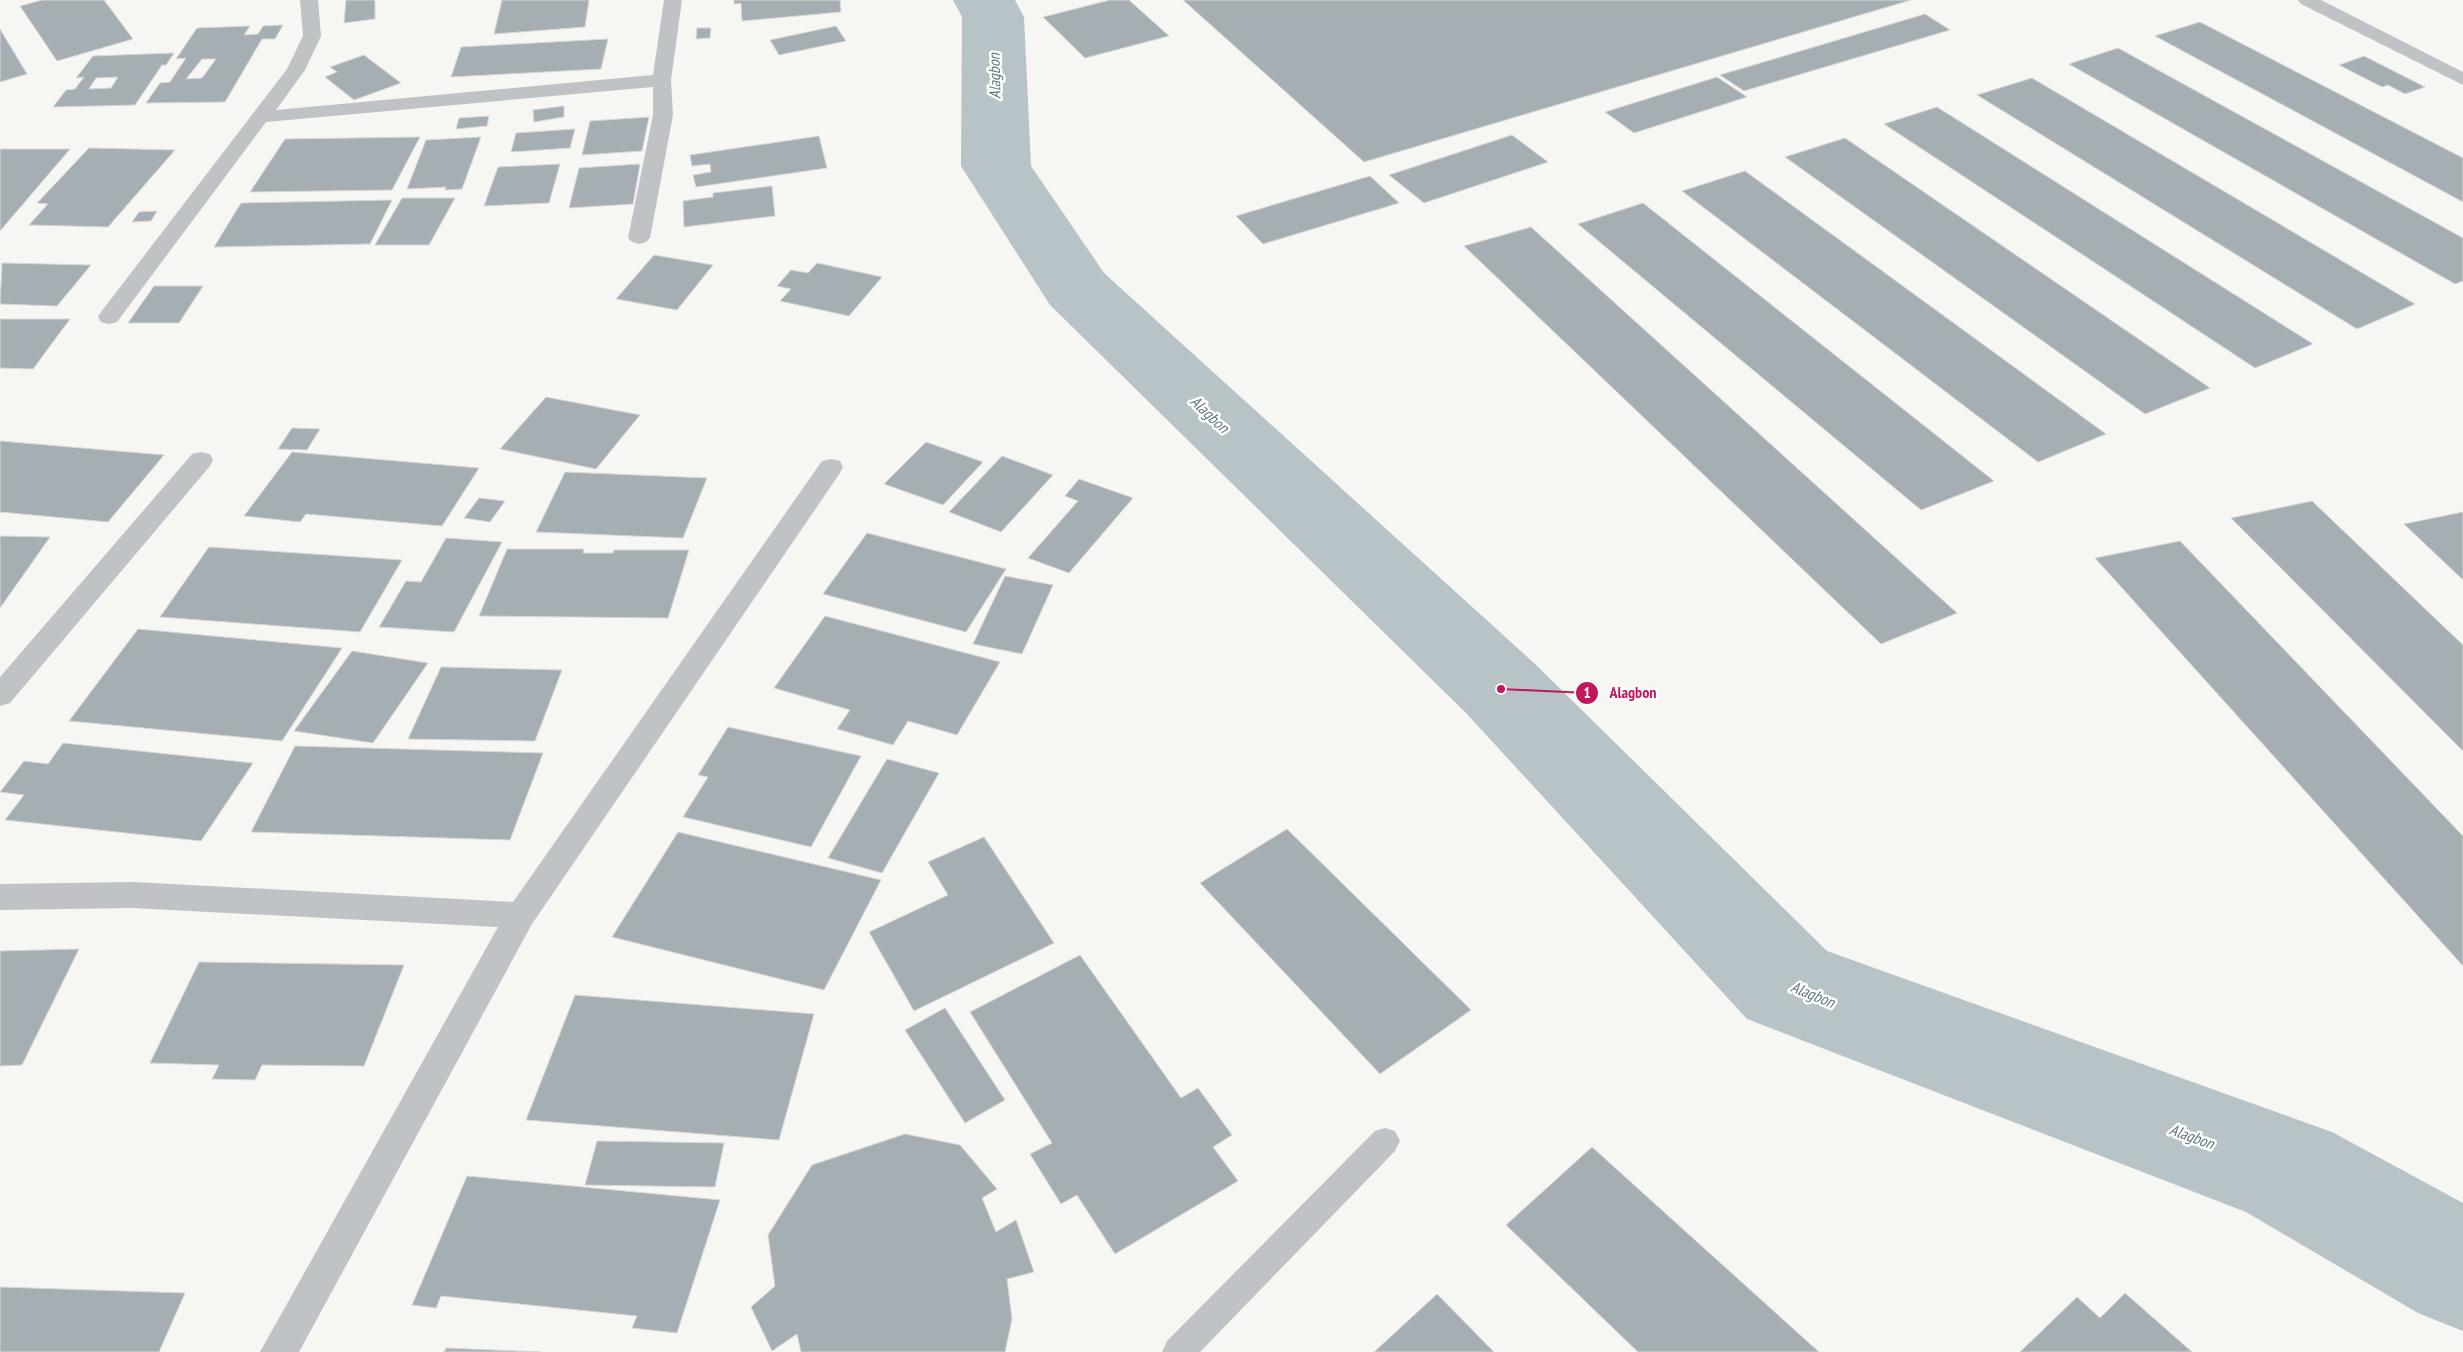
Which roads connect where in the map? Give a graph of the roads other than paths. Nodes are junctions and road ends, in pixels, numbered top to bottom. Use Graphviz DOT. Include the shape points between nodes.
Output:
graph roads {
  1 [pos="309,0"];
  2 [pos="673,0"];
  3 [pos="2308,0"];
  4 [pos="2463,79"];
  5 [pos="662,80"];
  6 [pos="261,117"];
  7 [pos="639,238"];
  8 [pos="109,317"];
  9 [pos="201,460"];
  10 [pos="831,467"];
  11 [pos="0,696"];
  12 [pos="0,897"];
  13 [pos="521,915"];
  14 [pos="1385,1141"];
  15 [pos="279,1352"];
  16 [pos="1178,1352"];
  1 -- 6 [label="street" via="312,36 296,70"];
  2 -- 5 [label="street"];
  3 -- 4 [label="street"];
  5 -- 6 [label="street"];
  5 -- 7 [label="street" via="663,115"];
  6 -- 8 [label="street"];
  9 -- 11 [label="street"];
  10 -- 13 [label="street"];
  12 -- 13 [label="street" via="133,895"];
  13 -- 15 [label="street"];
  14 -- 16 [label="lane"];
}
